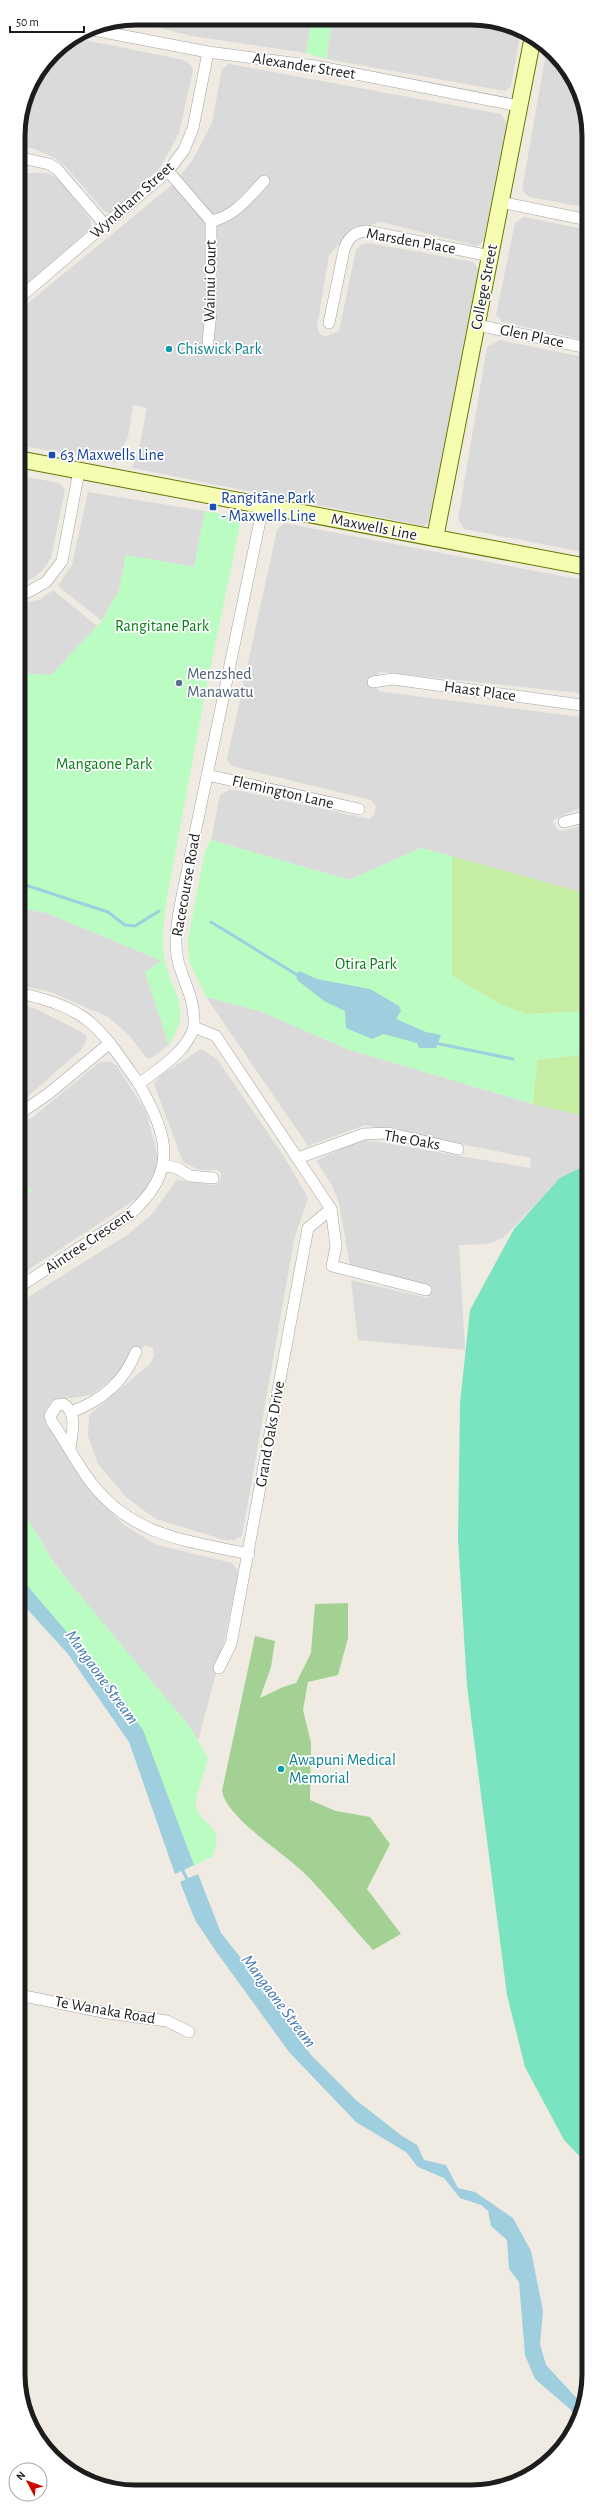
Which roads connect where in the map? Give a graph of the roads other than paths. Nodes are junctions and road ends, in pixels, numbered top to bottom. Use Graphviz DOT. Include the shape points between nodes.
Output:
graph roads {
  1 [pos="109,29"];
  2 [pos="531,44"];
  3 [pos="208,52"];
  4 [pos="519,106"];
  5 [pos="26,159"];
  6 [pos="168,171"];
  7 [pos="264,181"];
  8 [pos="500,202"];
  9 [pos="582,219"];
  10 [pos="211,221"];
  11 [pos="105,225"];
  12 [pos="490,256"];
  13 [pos="25,293"];
  14 [pos="329,323"];
  15 [pos="477,325"];
  16 [pos="208,341"];
  17 [pos="582,347"];
  18 [pos="25,460"];
  19 [pos="79,471"];
  20 [pos="263,506"];
  21 [pos="435,538"];
  22 [pos="582,566"];
  23 [pos="25,593"];
  24 [pos="373,682"];
  25 [pos="582,705"];
  26 [pos="207,775"];
  27 [pos="359,809"];
  28 [pos="582,818"];
  29 [pos="564,822"];
  30 [pos="25,995"];
  31 [pos="194,1027"];
  32 [pos="110,1043"];
  33 [pos="139,1084"];
  34 [pos="25,1110"];
  35 [pos="458,1149"];
  36 [pos="298,1158"];
  37 [pos="163,1165"];
  38 [pos="213,1178"];
  39 [pos="331,1209"];
  40 [pos="25,1283"];
  41 [pos="426,1290"];
  42 [pos="136,1352"];
  43 [pos="71,1412"];
  44 [pos="70,1448"];
  45 [pos="249,1554"];
  46 [pos="219,1668"];
  47 [pos="25,1996"];
  48 [pos="189,2032"];
  1 -- 3 [label="street, Alexander Street"];
  2 -- 4 [label="main road, College Street"];
  3 -- 4 [label="street, Alexander Street" via="315,66"];
  3 -- 6 [label="street, Wyndham Street" via="193,128 184,150"];
  4 -- 8 [label="main road, College Street"];
  5 -- 11 [label="street" via="57,169"];
  6 -- 10 [label="street, Wainui Court"];
  6 -- 11 [label="street, Wyndham Street"];
  7 -- 10 [label="street, Wainui Court" via="224,219"];
  8 -- 9 [label="street"];
  8 -- 12 [label="main road, College Street"];
  10 -- 16 [label="street, Wainui Court" via="211,313"];
  11 -- 13 [label="street, Wyndham Street"];
  12 -- 14 [label="street, Marsden Place" via="367,231 360,232 347,241"];
  12 -- 15 [label="main road, College Street"];
  15 -- 17 [label="street, Glen Place"];
  15 -- 21 [label="main road, College Street"];
  18 -- 19 [label="main road, Maxwells Line"];
  19 -- 20 [label="main road, Maxwells Line"];
  19 -- 23 [label="street" via="62,561 46,582"];
  20 -- 21 [label="main road, Maxwells Line"];
  20 -- 26 [label="street, Racecourse Road"];
  21 -- 22 [label="main road, Maxwells Line"];
  24 -- 25 [label="street, Haast Place" via="393,679"];
  26 -- 27 [label="street, Flemington Lane"];
  26 -- 31 [label="street, Racecourse Road" via="176,936 178,960 194,1006"];
  28 -- 29 [label="street"];
  30 -- 32 [label="street, Aintree Crescent" via="69,1007 93,1024"];
  31 -- 33 [label="street" via="191,1036 177,1053"];
  31 -- 36 [label="street" via="216,1036"];
  32 -- 33 [label="street, Aintree Crescent"];
  32 -- 34 [label="street"];
  33 -- 37 [label="street, Aintree Crescent" via="164,1137"];
  35 -- 36 [label="street, The Oaks" via="388,1133 364,1134"];
  36 -- 39 [label="street"];
  37 -- 38 [label="street" via="177,1168 190,1176"];
  37 -- 40 [label="street, Aintree Crescent" via="153,1189 142,1204 128,1216"];
  39 -- 41 [label="street" via="336,1246 332,1266"];
  39 -- 45 [label="street, Grand Oaks Drive" via="308,1228"];
  42 -- 43 [label="street" via="128,1371 108,1392"];
  43 -- 44 [label="street" via="74,1428"];
  43 -- 44 [label="street" via="63,1404 57,1405 50,1416"];
  44 -- 45 [label="street" via="93,1485 122,1513 138,1523 174,1538"];
  45 -- 46 [label="street, Grand Oaks Drive" via="231,1644"];
  47 -- 48 [label="street, Te Wanaka Road" via="108,2013 168,2021"];
}
